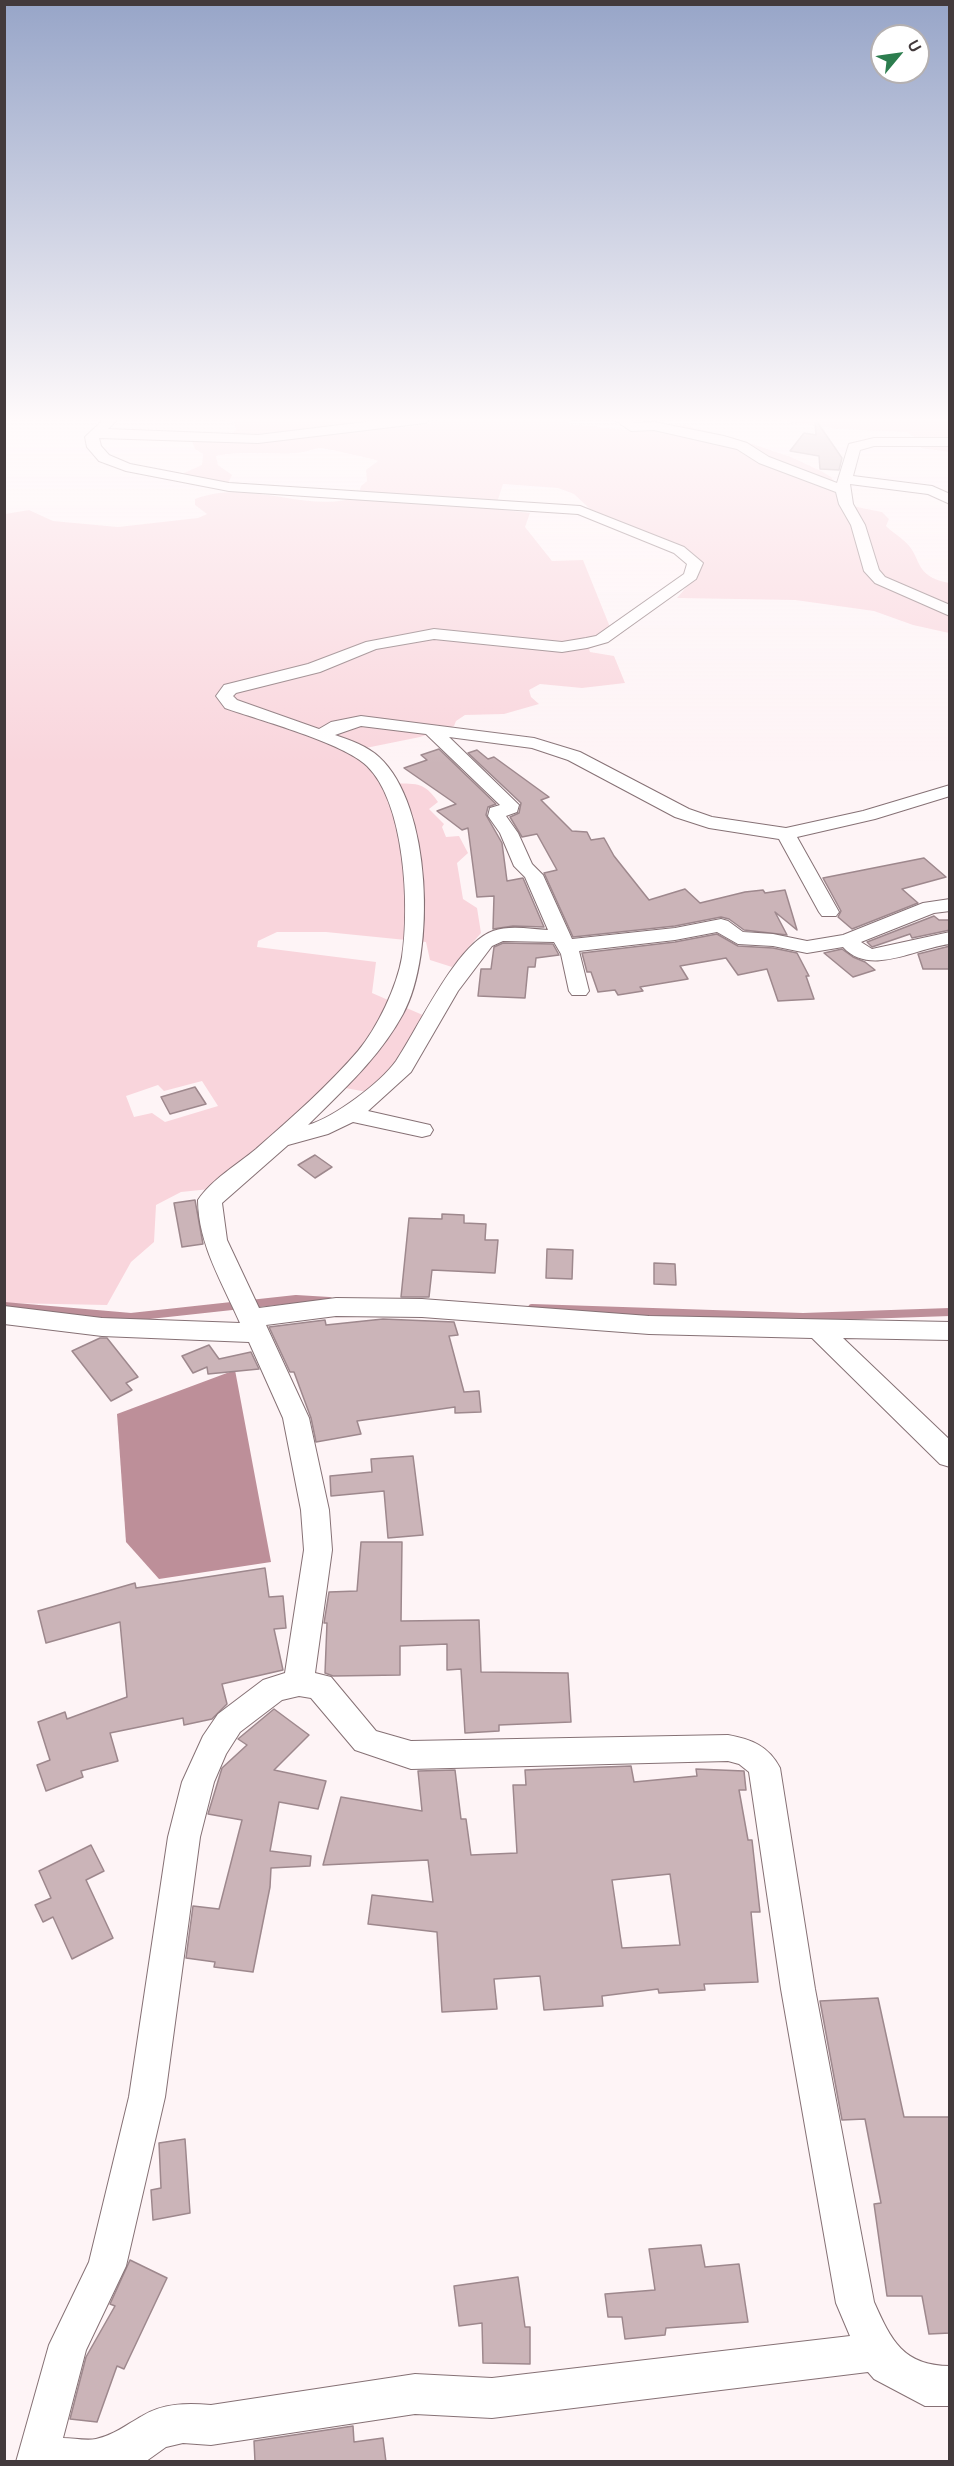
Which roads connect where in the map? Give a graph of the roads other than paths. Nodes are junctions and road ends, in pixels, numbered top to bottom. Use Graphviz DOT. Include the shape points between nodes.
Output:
graph roads {
  1 [pos="640,534"];
  2 [pos="861,534"];
  3 [pos="950,611"];
  4 [pos="432,731"];
  5 [pos="320,736"];
  6 [pos="950,790"];
  7 [pos="786,834"];
  8 [pos="950,905"];
  9 [pos="829,912"];
  10 [pos="950,938"];
  11 [pos="848,940"];
  12 [pos="563,941"];
  13 [pos="579,992"];
  14 [pos="351,1114"];
  15 [pos="422,1130"];
  16 [pos="281,1139"];
  17 [pos="4,1315"];
  18 [pos="251,1316"];
  19 [pos="819,1329"];
  20 [pos="950,1331"];
  21 [pos="950,1457"];
  22 [pos="300,1683"];
  23 [pos="876,2352"];
  24 [pos="950,2386"];
  25 [pos="36,2459"];
  1 -- 5 [label="street" via="679,550 695,563 691,576 602,639 562,647 434,634 372,645 314,669 230,689 224,696 231,704"];
  2 -- 3 [label="street" via="872,571 880,580"];
  4 -- 5 [label="street" via="361,721 337,726"];
  4 -- 7 [label="street" via="556,748 682,813 709,822"];
  4 -- 12 [label="street" via="510,805 496,816 533,875"];
  5 -- 16 [label="street" via="350,746 373,761 402,807 414,879 412,958 394,1012 366,1055"];
  6 -- 7 [label="street"];
  7 -- 9 [label="street"];
  8 -- 11 [label="street" via="922,910"];
  10 -- 11 [label="street" via="870,956 859,952"];
  11 -- 12 [label="street" via="807,947 738,938 721,925 675,934"];
  12 -- 13 [label="street" via="571,954"];
  12 -- 14 [label="street" via="500,935 485,942 449,989 403,1066"];
  14 -- 15 [label="street"];
  14 -- 16 [label="street" via="320,1129"];
  16 -- 18 [label="street" via="210,1200 215,1240"];
  17 -- 18 [label="street" via="102,1327"];
  18 -- 19 [label="street" via="336,1307 422,1308 649,1325"];
  18 -- 22 [label="street" via="296,1418 315,1510 318,1550"];
  19 -- 20 [label="street"];
  19 -- 21 [label="street"];
  22 -- 23 [label="street" via="320,1686 366,1741 411,1755 728,1748 757,1757 764,1768 798,1989 855,2303"];
  22 -- 25 [label="street" via="274,1689 229,1723 198,1782 184,1836 147,2097 110,2255 68,2345"];
  23 -- 24 [label="street" via="888,2365 925,2386"];
  23 -- 25 [label="street" via="492,2398 415,2394 211,2425 183,2423 157,2429 128,2448 93,2460"];
}
